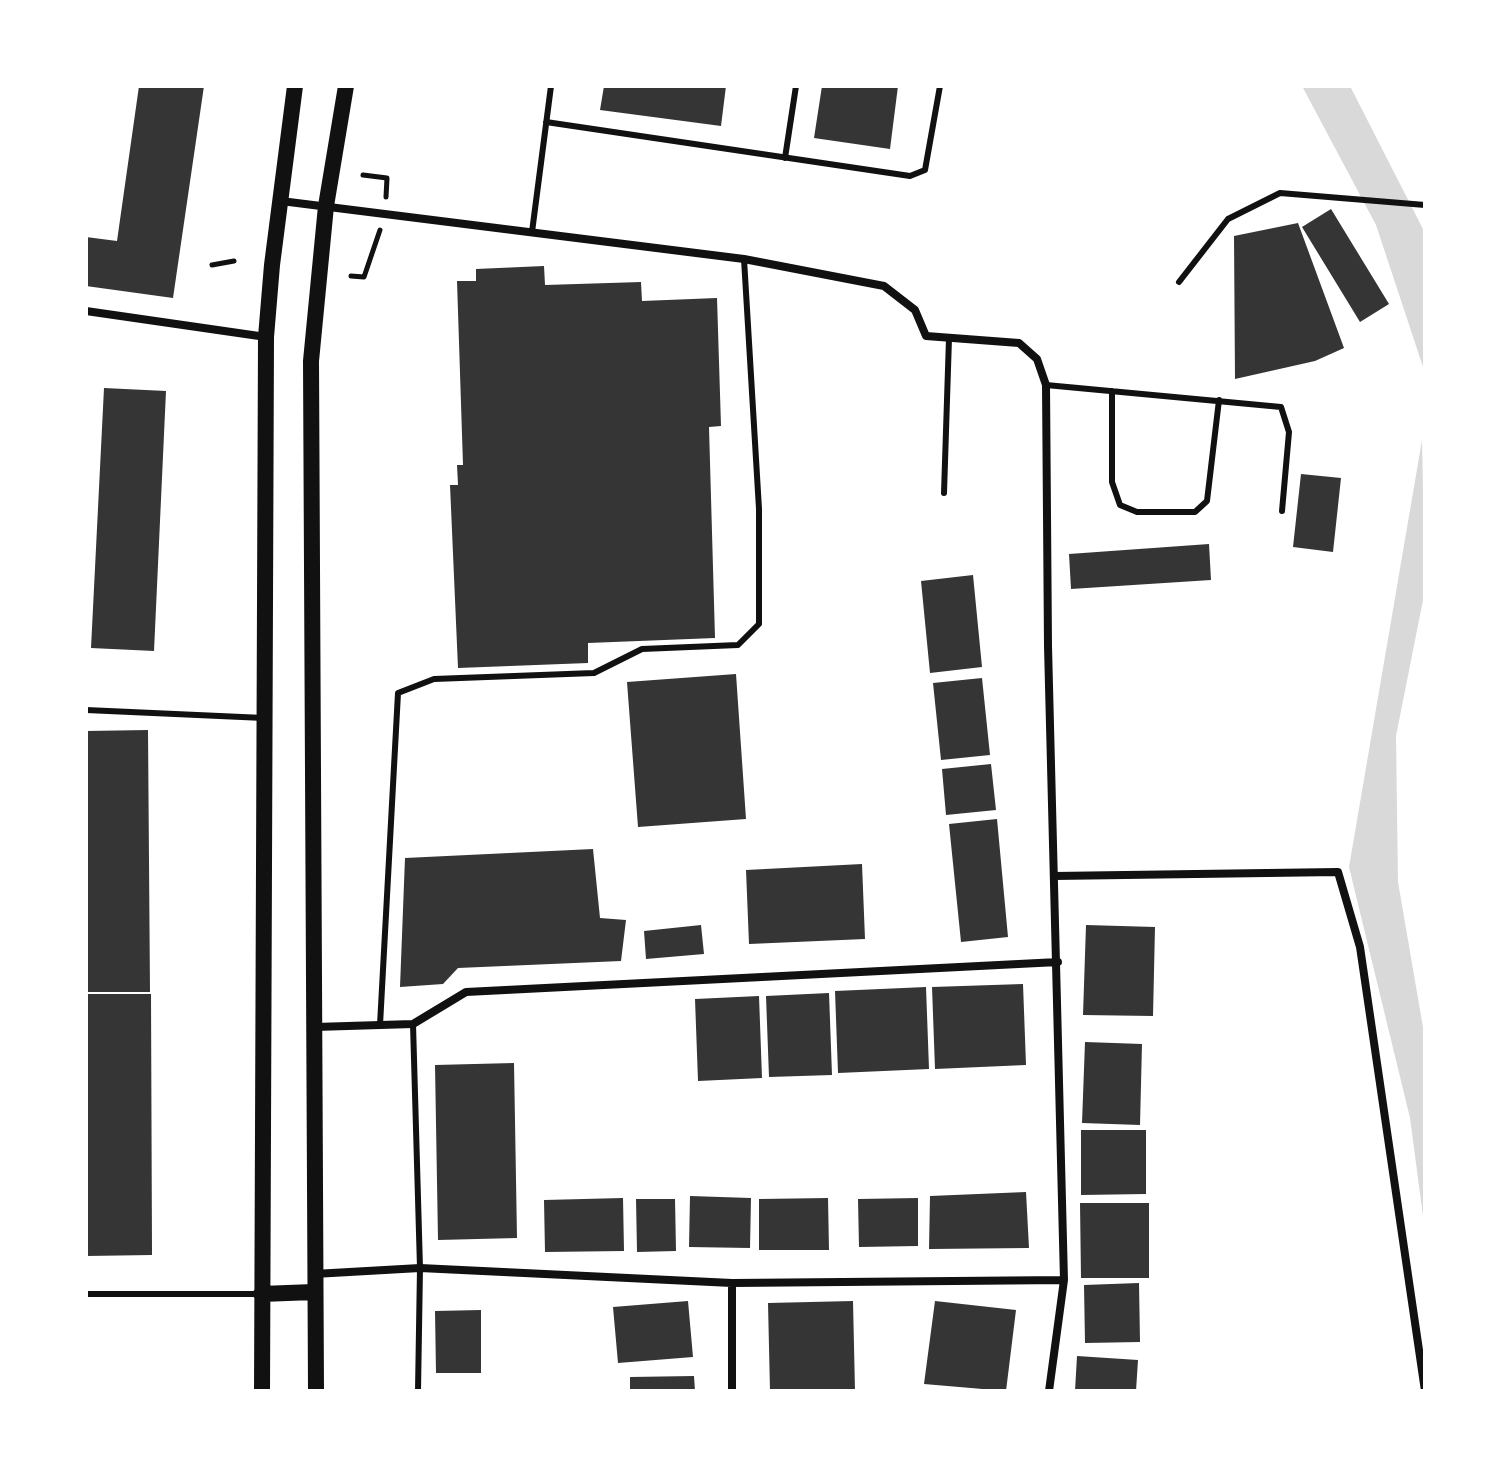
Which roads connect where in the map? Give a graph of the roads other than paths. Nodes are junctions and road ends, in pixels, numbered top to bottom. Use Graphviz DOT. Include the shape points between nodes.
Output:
graph roads {
  1 [pos="295,86"];
  2 [pos="346,86"];
  3 [pos="551,86"];
  4 [pos="796,86"];
  5 [pos="940,86"];
  6 [pos="546,122"];
  7 [pos="785,158"];
  8 [pos="281,201"];
  9 [pos="1425,205"];
  10 [pos="326,206"];
  11 [pos="532,232"];
  12 [pos="744,259"];
  13 [pos="1179,282"];
  14 [pos="86,311"];
  15 [pos="266,337"];
  16 [pos="949,338"];
  17 [pos="1046,385"];
  18 [pos="1112,391"];
  19 [pos="1219,400"];
  20 [pos="944,493"];
  21 [pos="1282,511"];
  22 [pos="86,710"];
  23 [pos="264,718"];
  24 [pos="1054,876"];
  25 [pos="1058,962"];
  26 [pos="413,1024"];
  27 [pos="380,1025"];
  28 [pos="315,1027"];
  29 [pos="420,1268"];
  30 [pos="314,1274"];
  31 [pos="1064,1280"];
  32 [pos="732,1283"];
  33 [pos="314,1292"];
  34 [pos="86,1294"];
  35 [pos="261,1294"];
  36 [pos="262,1391"];
  37 [pos="316,1391"];
  38 [pos="418,1391"];
  39 [pos="732,1391"];
  40 [pos="1049,1391"];
  41 [pos="1425,1391"];
  1 -- 8 [label="main road"];
  2 -- 10 [label="main road"];
  3 -- 6 [label="lane"];
  4 -- 7 [label="lane"];
  5 -- 7 [label="lane" via="925,170 910,176"];
  6 -- 7 [label="lane"];
  6 -- 11 [label="lane"];
  8 -- 10 [label="street"];
  8 -- 15 [label="main road"];
  9 -- 13 [label="lane" via="1280,193 1228,219"];
  10 -- 11 [label="street"];
  10 -- 28 [label="main road" via="311,361"];
  11 -- 12 [label="street"];
  12 -- 16 [label="street" via="884,286 915,310 926,336"];
  12 -- 27 [label="lane" via="759,509 759,624 738,645 642,649 594,673 434,679 398,693"];
  14 -- 15 [label="street"];
  15 -- 23 [label="main road"];
  16 -- 17 [label="street" via="1019,343 1037,359"];
  16 -- 20 [label="lane"];
  17 -- 18 [label="lane"];
  17 -- 24 [label="street"];
  18 -- 19 [label="lane"];
  18 -- 19 [label="lane" via="1112,482 1120,505 1137,512 1195,512 1207,501"];
  19 -- 21 [label="lane" via="1281,407 1286,414"];
  22 -- 23 [label="lane"];
  23 -- 35 [label="main road"];
  24 -- 25 [label="street"];
  24 -- 41 [label="street" via="1338,872 1360,947"];
  25 -- 26 [label="street" via="466,992"];
  25 -- 31 [label="street"];
  26 -- 27 [label="street"];
  26 -- 29 [label="lane"];
  27 -- 28 [label="street"];
  28 -- 30 [label="main road"];
  29 -- 30 [label="street"];
  29 -- 32 [label="street"];
  29 -- 38 [label="lane"];
  30 -- 33 [label="main road"];
  31 -- 32 [label="street"];
  31 -- 40 [label="street"];
  32 -- 39 [label="street"];
  33 -- 35 [label="main road"];
  33 -- 37 [label="main road"];
  34 -- 35 [label="lane"];
  35 -- 36 [label="main road"];
}
